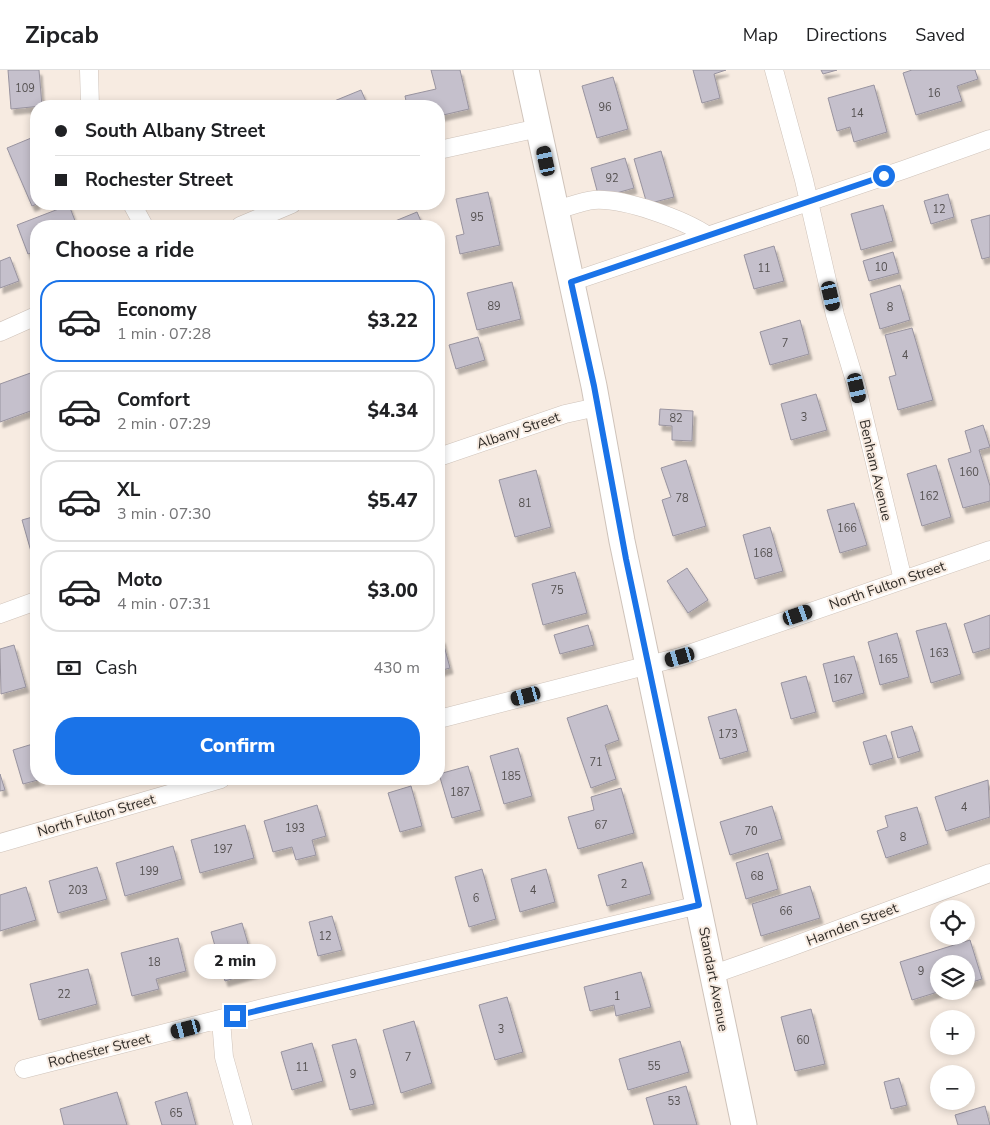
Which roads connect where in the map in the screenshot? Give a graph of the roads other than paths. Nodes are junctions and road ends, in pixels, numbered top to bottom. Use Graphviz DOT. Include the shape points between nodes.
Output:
graph roads {
  1 [pos="89,70"];
  2 [pos="526,70"];
  3 [pos="774,70"];
  4 [pos="90,100"];
  5 [pos="539,128"];
  6 [pos="990,139"];
  7 [pos="445,149"];
  8 [pos="808,201"];
  9 [pos="278,210"];
  10 [pos="556,210"];
  11 [pos="254,220"];
  12 [pos="708,236"];
  13 [pos="571,282"];
  14 [pos="30,319"];
  15 [pos="0,332"];
  16 [pos="597,407"];
  17 [pos="445,455"];
  18 [pos="990,550"];
  19 [pos="903,580"];
  20 [pos="30,602"];
  21 [pos="0,614"];
  22 [pos="648,666"];
  23 [pos="445,717"];
  24 [pos="200,785"];
  25 [pos="0,843"];
  26 [pos="990,873"];
  27 [pos="699,905"];
  28 [pos="714,974"];
  29 [pos="222,1020"];
  30 [pos="24,1069"];
  31 [pos="243,1125"];
  32 [pos="744,1125"];
  1 -- 4 [label="street"];
  2 -- 5 [label="street, Standart Avenue"];
  3 -- 8 [label="street, Benham Avenue"];
  5 -- 7 [label="street"];
  5 -- 10 [label="street, Standart Avenue"];
  6 -- 8 [label="street"];
  8 -- 12 [label="street"];
  8 -- 19 [label="street, Benham Avenue"];
  9 -- 11 [label="street"];
  10 -- 12 [label="street" via="592,200 607,200 668,216"];
  10 -- 13 [label="street, Standart Avenue"];
  12 -- 13 [label="street"];
  13 -- 16 [label="street, Standart Avenue"];
  14 -- 15 [label="street"];
  16 -- 17 [label="street, Albany Street" via="565,414"];
  16 -- 22 [label="street, Standart Avenue"];
  18 -- 19 [label="street, North Fulton Street"];
  19 -- 22 [label="street, North Fulton Street"];
  20 -- 21 [label="street"];
  22 -- 23 [label="street, North Fulton Street"];
  22 -- 27 [label="street, Standart Avenue"];
  24 -- 25 [label="street, North Fulton Street"];
  26 -- 28 [label="street, Harnden Street"];
  27 -- 28 [label="street, Standart Avenue"];
  27 -- 29 [label="street, Rochester Street"];
  28 -- 32 [label="street, Standart Avenue"];
  29 -- 30 [label="street, Rochester Street"];
  29 -- 31 [label="street" via="227,1072"];
}
